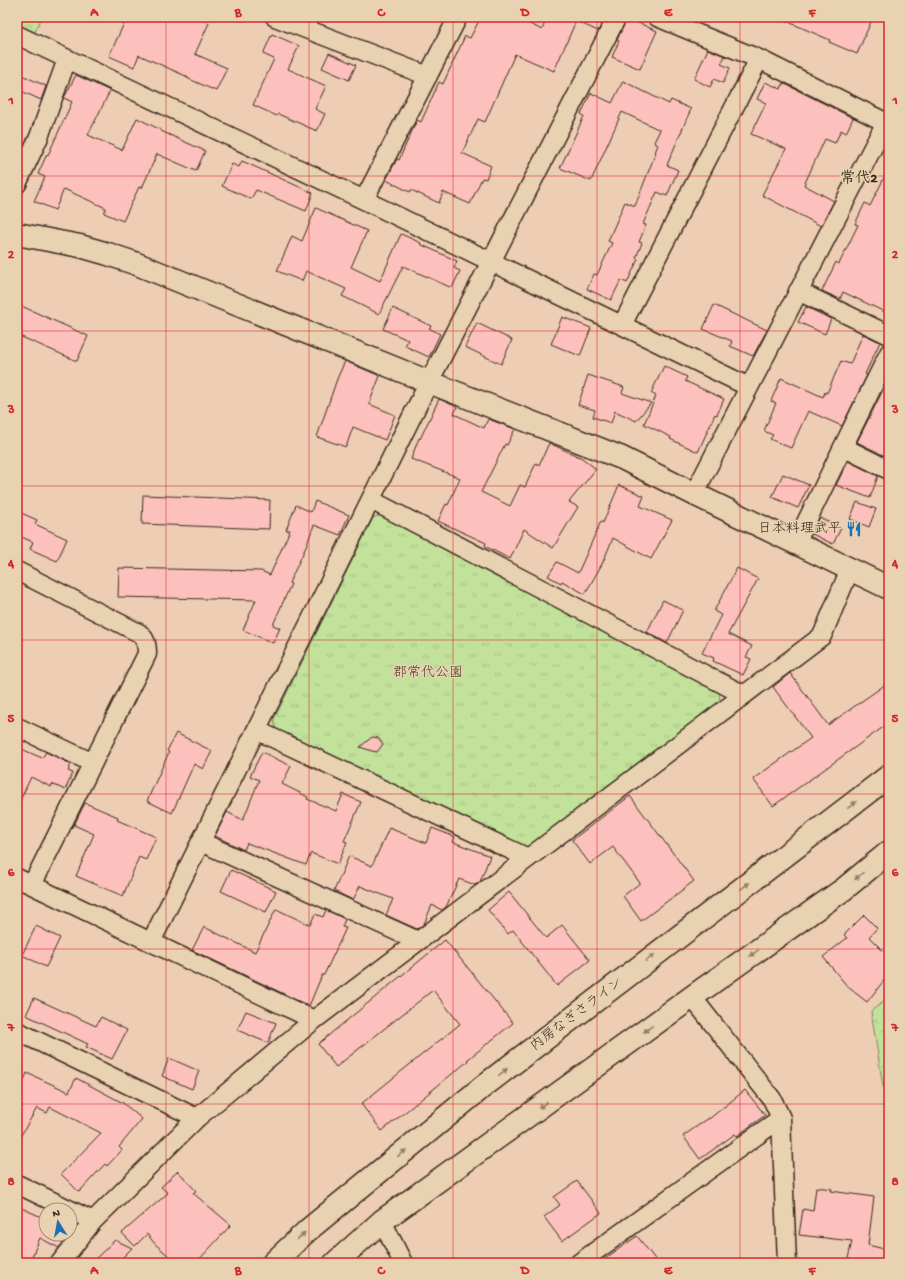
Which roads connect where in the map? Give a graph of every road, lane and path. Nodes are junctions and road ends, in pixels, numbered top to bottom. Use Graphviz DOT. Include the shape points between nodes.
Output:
graph roads {
  1 [pos="275,17"];
  2 [pos="458,17"];
  3 [pos="617,17"];
  4 [pos="657,17"];
  5 [pos="17,35"];
  6 [pos="67,59"];
  7 [pos="759,59"];
  8 [pos="428,76"];
  9 [pos="887,123"];
  10 [pos="17,184"];
  11 [pos="364,200"];
  12 [pos="17,234"];
  13 [pos="491,262"];
  14 [pos="798,291"];
  15 [pos="622,325"];
  16 [pos="889,335"];
  17 [pos="889,353"];
  18 [pos="429,382"];
  19 [pos="749,387"];
  20 [pos="843,447"];
  21 [pos="889,470"];
  22 [pos="694,494"];
  23 [pos="371,500"];
  24 [pos="796,543"];
  25 [pos="850,569"];
  26 [pos="17,571"];
  27 [pos="889,588"];
  28 [pos="744,695"];
  29 [pos="17,726"];
  30 [pos="256,730"];
  31 [pos="93,763"];
  32 [pos="889,776"];
  33 [pos="201,842"];
  34 [pos="889,852"];
  35 [pos="528,858"];
  36 [pos="25,881"];
  37 [pos="418,941"];
  38 [pos="151,942"];
  39 [pos="692,997"];
  40 [pos="314,1020"];
  41 [pos="17,1031"];
  42 [pos="197,1118"];
  43 [pos="781,1118"];
  44 [pos="17,1184"];
  45 [pos="93,1221"];
  46 [pos="382,1221"];
  47 [pos="60,1263"];
  48 [pos="273,1263"];
  49 [pos="335,1263"];
  50 [pos="403,1263"];
  51 [pos="579,1263"];
  52 [pos="787,1263"];
  1 -- 8 [label="street"];
  2 -- 8 [label="street"];
  3 -- 13 [label="street"];
  4 -- 7 [label="street"];
  5 -- 6 [label="street"];
  6 -- 10 [label="street" via="39,137"];
  6 -- 11 [label="street"];
  7 -- 9 [label="street"];
  7 -- 15 [label="street"];
  8 -- 11 [label="street"];
  9 -- 14 [label="street"];
  11 -- 13 [label="street"];
  12 -- 18 [label="main road" via="80,246 129,262"];
  13 -- 15 [label="street"];
  13 -- 18 [label="street"];
  14 -- 16 [label="street"];
  14 -- 19 [label="street"];
  15 -- 19 [label="street"];
  17 -- 20 [label="street"];
  18 -- 22 [label="main road" via="622,458"];
  18 -- 23 [label="street"];
  19 -- 22 [label="street"];
  20 -- 21 [label="street"];
  20 -- 24 [label="street"];
  22 -- 24 [label="main road"];
  23 -- 28 [label="street"];
  23 -- 30 [label="street"];
  24 -- 25 [label="main road"];
  25 -- 27 [label="main road"];
  25 -- 28 [label="street" via="822,636"];
  26 -- 31 [label="street" via="139,633 147,645 146,654"];
  28 -- 35 [label="street"];
  29 -- 31 [label="street"];
  30 -- 33 [label="street"];
  30 -- 35 [label="street"];
  31 -- 36 [label="street"];
  48 -- 32 [label="main road, 内房なぎさライン, one-way" via="308,1230 485,1085"];
  33 -- 37 [label="street"];
  33 -- 38 [label="street"];
  34 -- 39 [label="main road, one-way" via="844,889"];
  35 -- 37 [label="street"];
  36 -- 38 [label="street"];
  37 -- 40 [label="street"];
  38 -- 40 [label="street"];
  39 -- 43 [label="street" via="772,1099"];
  39 -- 46 [label="main road, one-way"];
  40 -- 42 [label="street"];
  41 -- 42 [label="street"];
  42 -- 45 [label="street"];
  43 -- 51 [label="street"];
  43 -- 52 [label="street"];
  44 -- 45 [label="street"];
  45 -- 47 [label="street"];
  46 -- 49 [label="main road"];
  46 -- 50 [label="street"];
}
